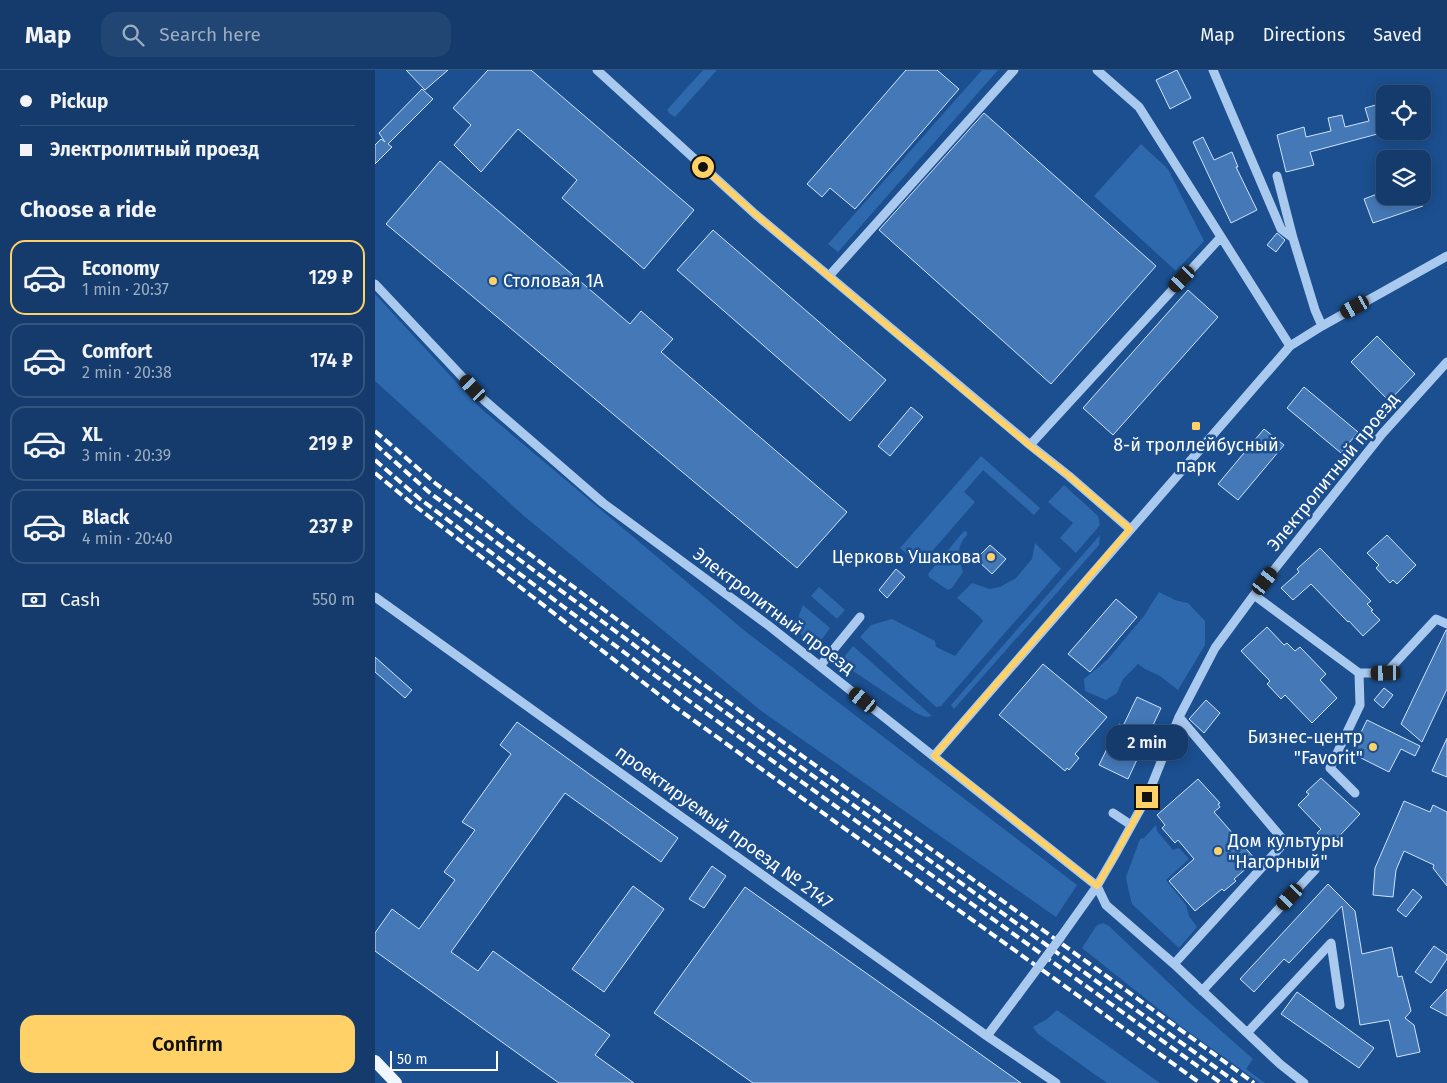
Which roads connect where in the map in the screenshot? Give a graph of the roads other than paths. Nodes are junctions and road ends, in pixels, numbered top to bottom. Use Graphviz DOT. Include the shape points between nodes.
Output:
graph roads {
  1 [pos="597,70"];
  2 [pos="1014,70"];
  3 [pos="1097,70"];
  4 [pos="1213,70"];
  5 [pos="1277,176"];
  6 [pos="1221,238"];
  7 [pos="1293,238"];
  8 [pos="1447,256"];
  9 [pos="829,276"];
  10 [pos="375,284"];
  11 [pos="1322,326"];
  12 [pos="1290,346"];
  13 [pos="1447,362"];
  14 [pos="1029,445"];
  15 [pos="1130,529"];
  16 [pos="1253,595"];
  17 [pos="375,597"];
  18 [pos="860,617"];
  19 [pos="1447,624"];
  20 [pos="820,666"];
  21 [pos="1359,673"];
  22 [pos="1179,717"];
  23 [pos="934,756"];
  24 [pos="1355,793"];
  25 [pos="1113,813"];
  26 [pos="1131,825"];
  27 [pos="1315,870"];
  28 [pos="1097,886"];
  29 [pos="1174,964"];
  30 [pos="1203,991"];
  31 [pos="1339,1005"];
  32 [pos="1247,1033"];
  33 [pos="987,1036"];
  34 [pos="375,1061"];
  35 [pos="396,1083"];
  36 [pos="1056,1083"];
  37 [pos="1304,1083"];
  1 -- 9 [label="street" via="755,214"];
  2 -- 9 [label="street"];
  3 -- 6 [label="street" via="1139,107"];
  4 -- 7 [label="street" via="1281,229"];
  5 -- 7 [label="street"];
  6 -- 12 [label="street"];
  6 -- 14 [label="street"];
  7 -- 11 [label="street"];
  8 -- 11 [label="street"];
  9 -- 14 [label="street"];
  10 -- 20 [label="street, Электролитный проезд" via="484,400 603,503"];
  11 -- 12 [label="street"];
  12 -- 15 [label="street"];
  13 -- 16 [label="street, Электролитный проезд" via="1382,434"];
  14 -- 15 [label="street"];
  15 -- 23 [label="street"];
  16 -- 21 [label="street"];
  16 -- 22 [label="street, Электролитный проезд" via="1215,648"];
  17 -- 33 [label="street, проектируемый проезд № 2147"];
  18 -- 20 [label="street"];
  19 -- 21 [label="street" via="1436,619 1386,673"];
  20 -- 23 [label="street, Электролитный проезд"];
  21 -- 24 [label="street" via="1359,705 1330,768"];
  22 -- 26 [label="street, Электролитный проезд" via="1147,797"];
  22 -- 29 [label="street" via="1285,842"];
  23 -- 28 [label="street, Электролитный проезд"];
  25 -- 26 [label="street"];
  26 -- 28 [label="street, Электролитный проезд"];
  27 -- 30 [label="street"];
  28 -- 29 [label="street" via="1106,905"];
  28 -- 33 [label="street, bridge"];
  29 -- 30 [label="street"];
  30 -- 32 [label="street"];
  31 -- 32 [label="street" via="1331,943"];
  32 -- 37 [label="street"];
  33 -- 36 [label="street, проектируемый проезд № 2147"];
  34 -- 35 [label="main road"];
}
